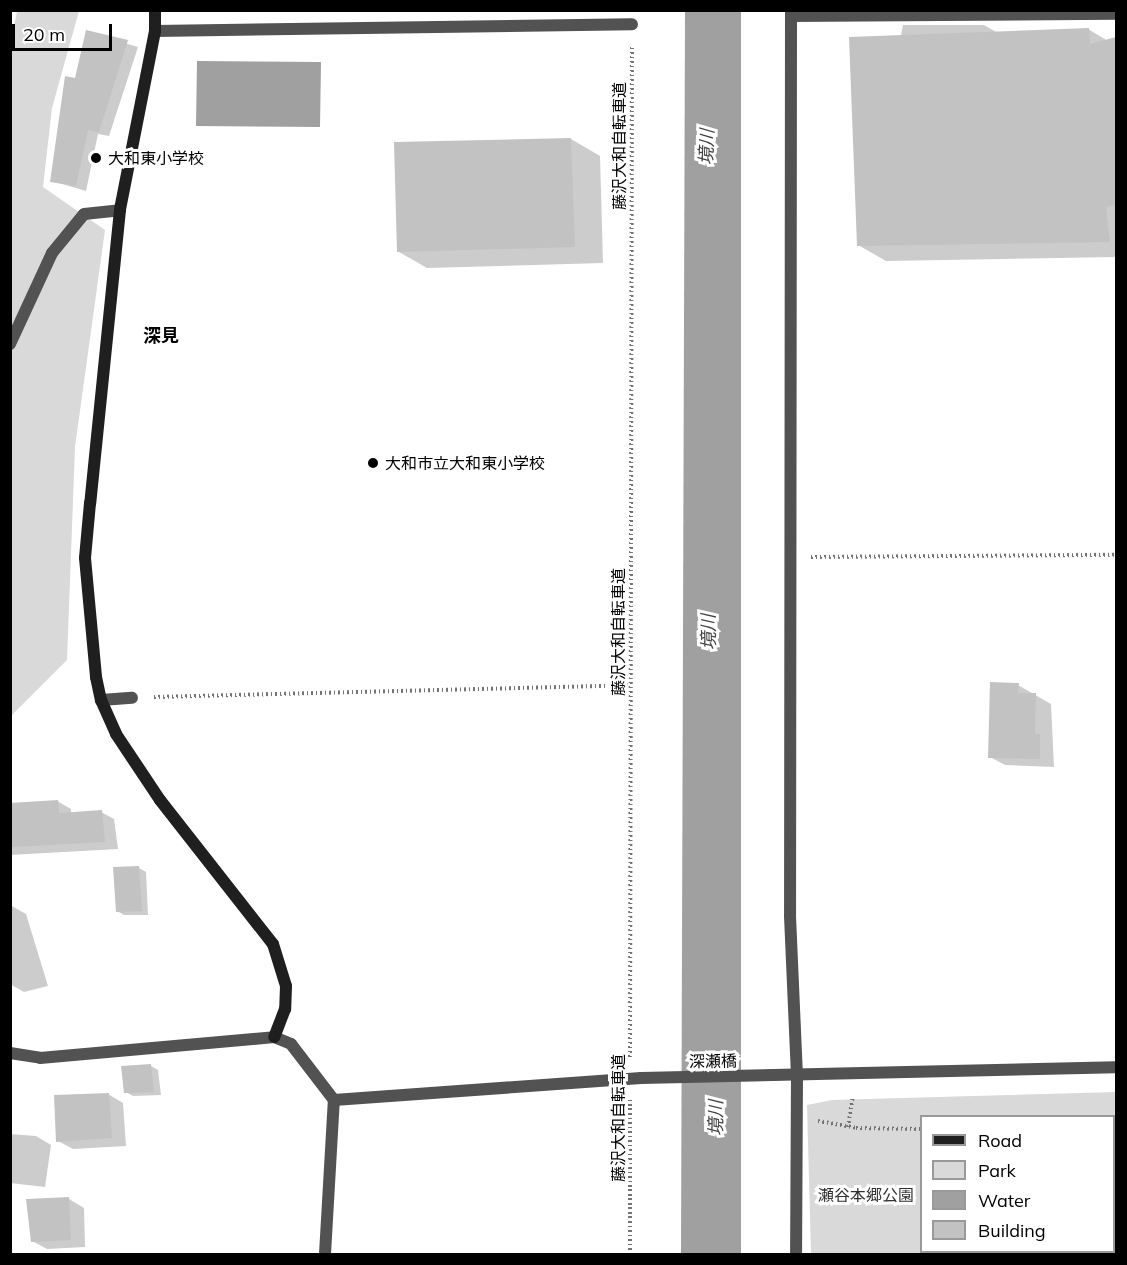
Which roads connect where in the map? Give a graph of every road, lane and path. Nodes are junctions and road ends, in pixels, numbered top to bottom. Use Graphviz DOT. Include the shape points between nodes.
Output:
graph roads {
  1 [pos="155,10"];
  2 [pos="791,13"];
  3 [pos="1116,14"];
  4 [pos="632,24"];
  5 [pos="155,31"];
  6 [pos="120,210"];
  7 [pos="10,344"];
  8 [pos="1116,555"];
  9 [pos="790,557"];
  10 [pos="630,685"];
  11 [pos="132,698"];
  12 [pos="100,699"];
  13 [pos="274,1037"];
  14 [pos="10,1053"];
  15 [pos="1116,1067"];
  16 [pos="791,1076"];
  17 [pos="635,1079"];
  18 [pos="334,1100"];
  19 [pos="796,1118"];
  20 [pos="920,1129"];
  21 [pos="325,1254"];
  22 [pos="630,1254"];
  23 [pos="796,1254"];
  1 -- 5 [label="street"];
  2 -- 3 [label="street"];
  2 -- 9 [label="street"];
  4 -- 5 [label="street"];
  4 -- 10 [label="path, 藤沢大和自転車道"];
  5 -- 6 [label="street"];
  6 -- 7 [label="street" via="84,214 52,253"];
  6 -- 12 [label="street" via="85,558"];
  8 -- 9 [label="path"];
  9 -- 16 [label="street"];
  10 -- 11 [label="path"];
  10 -- 17 [label="path, 藤沢大和自転車道"];
  11 -- 12 [label="street"];
  12 -- 13 [label="street" via="116,734 160,800 273,944 286,986 285,1009"];
  13 -- 14 [label="street" via="40,1058"];
  13 -- 18 [label="street" via="291,1044"];
  15 -- 16 [label="street, 深瀬橋"];
  16 -- 17 [label="street, 深瀬橋"];
  16 -- 19 [label="street"];
  17 -- 18 [label="street, 深瀬橋"];
  17 -- 22 [label="path, 藤沢大和自転車道"];
  18 -- 21 [label="street"];
  19 -- 20 [label="path" via="856,1128"];
  19 -- 23 [label="street"];
}
